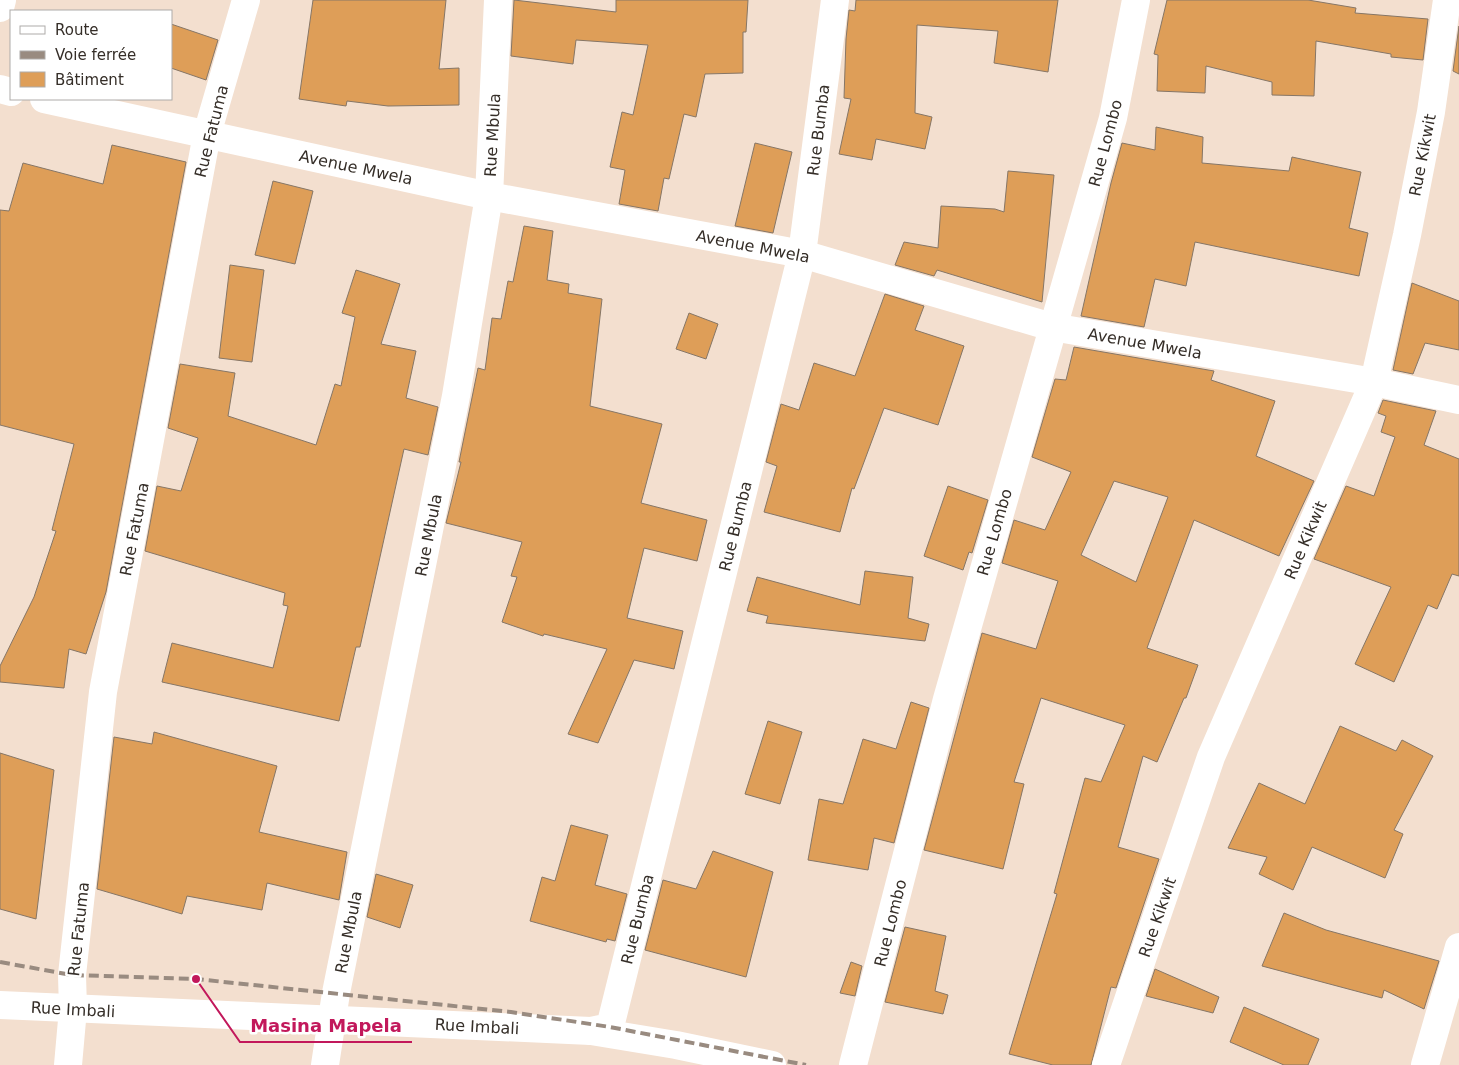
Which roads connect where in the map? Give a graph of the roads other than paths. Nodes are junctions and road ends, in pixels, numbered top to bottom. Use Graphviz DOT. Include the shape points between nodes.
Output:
graph roads {
  1 [pos="2,0"];
  2 [pos="246,0"];
  3 [pos="498,0"];
  4 [pos="835,0"];
  5 [pos="1136,0"];
  6 [pos="1447,0"];
  7 [pos="0,8"];
  8 [pos="49,100"];
  9 [pos="207,134"];
  10 [pos="489,196"];
  11 [pos="802,254"];
  12 [pos="1052,328"];
  13 [pos="1374,382"];
  14 [pos="1459,400"];
  15 [pos="1459,947"];
  16 [pos="0,1005"];
  17 [pos="73,1009"];
  18 [pos="331,1019"];
  19 [pos="591,1031"];
  20 [pos="674,1055"];
  21 [pos="68,1065"];
  22 [pos="325,1065"];
  23 [pos="772,1065"];
  24 [pos="853,1065"];
  25 [pos="1106,1065"];
  26 [pos="1425,1065"];
  1 -- 7 [label="street"];
  2 -- 9 [label="street, Rue Fatuma"];
  3 -- 10 [label="street, Rue Mbula"];
  4 -- 11 [label="street, Rue Bumba"];
  5 -- 12 [label="street, Rue Lombo" via="1113,118"];
  6 -- 13 [label="street, Rue Kikwit" via="1431,112"];
  8 -- 9 [label="street, Avenue Mwela"];
  9 -- 10 [label="street, Avenue Mwela"];
  9 -- 17 [label="street, Rue Fatuma" via="103,692 72,975"];
  10 -- 11 [label="street, Avenue Mwela"];
  10 -- 18 [label="street, Rue Mbula" via="456,396"];
  11 -- 12 [label="street, Avenue Mwela"];
  11 -- 19 [label="street, Rue Bumba" via="610,1027"];
  12 -- 13 [label="street, Avenue Mwela"];
  12 -- 24 [label="street, Rue Lombo" via="947,699"];
  13 -- 14 [label="street, Avenue Mwela"];
  13 -- 25 [label="street, Rue Kikwit" via="1211,757"];
  15 -- 26 [label="street"];
  16 -- 17 [label="street, Rue Imbali"];
  17 -- 18 [label="street, Rue Imbali"];
  17 -- 21 [label="street, Rue Fatuma"];
  18 -- 19 [label="street, Rue Imbali"];
  18 -- 22 [label="street, Rue Mbula"];
  19 -- 20 [label="street, Rue Imbali"];
  20 -- 23 [label="street, Rue Imbali"];
}
